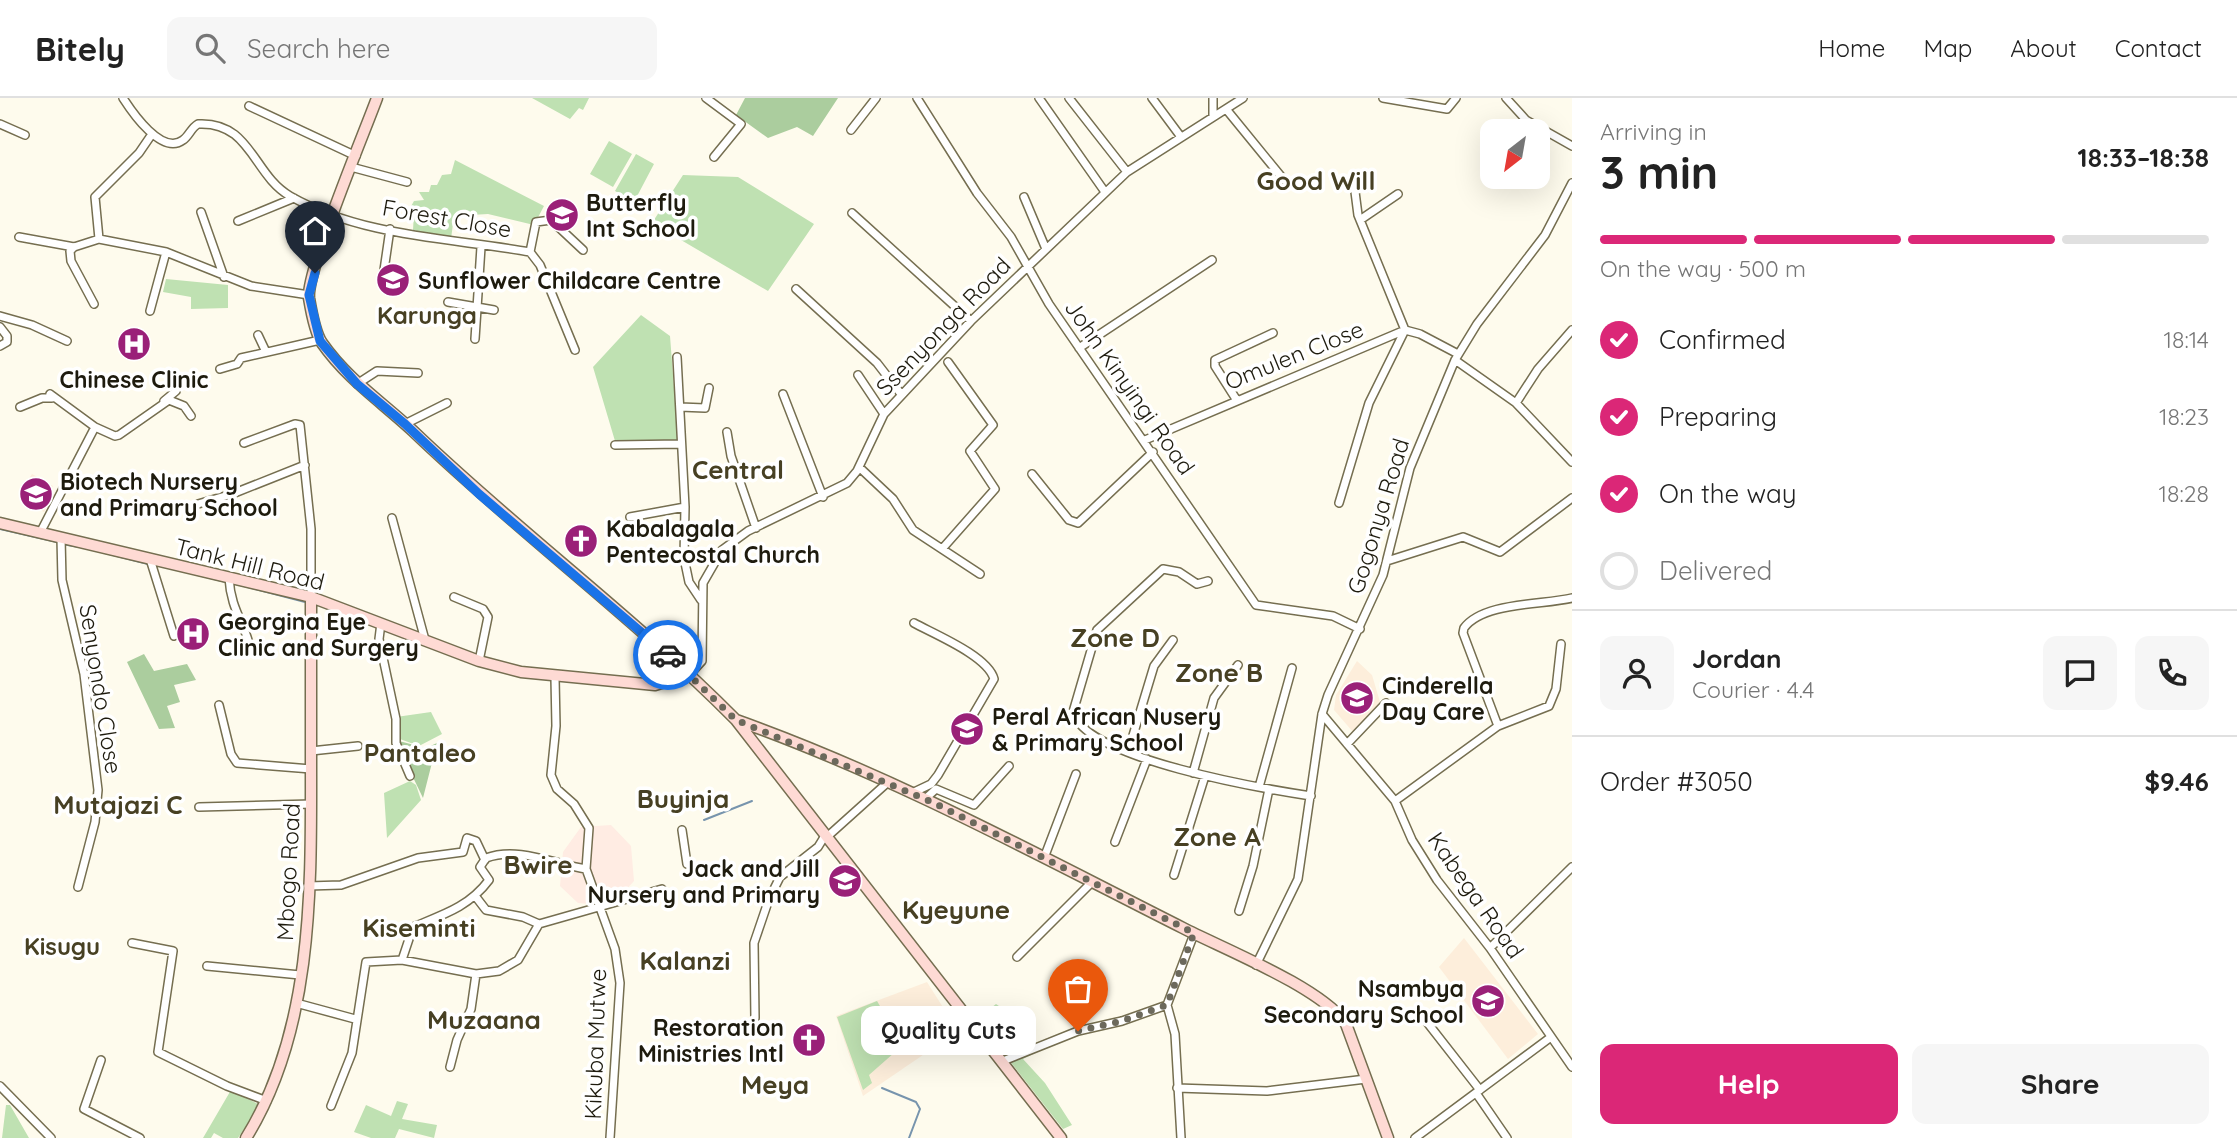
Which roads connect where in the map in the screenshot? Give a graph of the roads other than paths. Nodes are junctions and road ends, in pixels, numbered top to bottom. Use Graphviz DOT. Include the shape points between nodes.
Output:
graph roads {
  1 [pos="123,98"];
  2 [pos="377,98"];
  3 [pos="706,98"];
  4 [pos="876,98"];
  5 [pos="917,98"];
  6 [pos="1039,98"];
  7 [pos="1069,98"];
  8 [pos="1152,98"];
  9 [pos="1213,98"];
  10 [pos="1243,98"];
  11 [pos="1383,98"];
  12 [pos="1456,98"];
  13 [pos="1506,98"];
  14 [pos="715,101"];
  15 [pos="249,106"];
  16 [pos="1226,109"];
  17 [pos="1213,117"];
  18 [pos="0,124"];
  19 [pos="851,130"];
  20 [pos="152,134"];
  21 [pos="25,135"];
  22 [pos="1181,137"];
  23 [pos="1572,146"];
  24 [pos="356,156"];
  25 [pos="713,157"];
  26 [pos="351,167"];
  27 [pos="1127,172"];
  28 [pos="1284,180"];
  29 [pos="407,182"];
  30 [pos="1572,183"];
  31 [pos="1354,184"];
  32 [pos="1105,192"];
  33 [pos="1398,194"];
  34 [pos="1565,195"];
  35 [pos="1024,197"];
  36 [pos="293,198"];
  37 [pos="1572,202"];
  38 [pos="201,212"];
  39 [pos="852,213"];
  40 [pos="333,218"];
  41 [pos="1360,220"];
  42 [pos="238,221"];
  43 [pos="390,229"];
  44 [pos="19,237"];
  45 [pos="99,239"];
  46 [pos="74,247"];
  47 [pos="481,247"];
  48 [pos="1046,249"];
  49 [pos="583,250"];
  50 [pos="166,252"];
  51 [pos="530,252"];
  52 [pos="1212,260"];
  53 [pos="1026,268"];
  54 [pos="224,277"];
  55 [pos="382,284"];
  56 [pos="796,289"];
  57 [pos="309,295"];
  58 [pos="448,302"];
  59 [pos="94,304"];
  60 [pos="479,307"];
  61 [pos="494,310"];
  62 [pos="150,311"];
  63 [pos="0,316"];
  64 [pos="971,321"];
  65 [pos="0,327"];
  66 [pos="1405,330"];
  67 [pos="1572,330"];
  68 [pos="1273,333"];
  69 [pos="258,335"];
  70 [pos="475,339"];
  71 [pos="67,341"];
  72 [pos="320,341"];
  73 [pos="0,346"];
  74 [pos="1079,348"];
  75 [pos="575,350"];
  76 [pos="266,352"];
  77 [pos="677,357"];
  78 [pos="1457,357"];
  79 [pos="945,358"];
  80 [pos="220,369"];
  81 [pos="418,373"];
  82 [pos="858,375"];
  83 [pos="357,384"];
  84 [pos="709,388"];
  85 [pos="176,391"];
  86 [pos="783,394"];
  87 [pos="901,394"];
  88 [pos="1236,399"];
  89 [pos="163,402"];
  90 [pos="447,403"];
  91 [pos="1516,403"];
  92 [pos="20,407"];
  93 [pos="680,407"];
  94 [pos="884,414"];
  95 [pos="191,416"];
  96 [pos="405,424"];
  97 [pos="95,427"];
  98 [pos="727,432"];
  99 [pos="1145,440"];
  100 [pos="244,443"];
  101 [pos="681,444"];
  102 [pos="615,445"];
  103 [pos="1153,452"];
  104 [pos="1571,458"];
  105 [pos="305,465"];
  106 [pos="859,467"];
  107 [pos="1032,474"];
  108 [pos="823,497"];
  109 [pos="1572,498"];
  110 [pos="1339,503"];
  111 [pos="198,504"];
  112 [pos="685,507"];
  113 [pos="630,517"];
  114 [pos="392,518"];
  115 [pos="0,523"];
  116 [pos="756,528"];
  117 [pos="40,533"];
  118 [pos="61,538"];
  119 [pos="942,549"];
  120 [pos="150,559"];
  121 [pos="1387,561"];
  122 [pos="980,574"];
  123 [pos="229,578"];
  124 [pos="1208,581"];
  125 [pos="311,597"];
  126 [pos="454,597"];
  127 [pos="1572,598"];
  128 [pos="701,600"];
  129 [pos="381,623"];
  130 [pos="914,623"];
  131 [pos="1360,629"];
  132 [pos="174,636"];
  133 [pos="425,640"];
  134 [pos="1173,640"];
  135 [pos="1561,644"];
  136 [pos="251,652"];
  137 [pos="479,661"];
  138 [pos="1238,665"];
  139 [pos="1292,668"];
  140 [pos="690,674"];
  141 [pos="555,678"];
  142 [pos="1386,703"];
  143 [pos="219,705"];
  144 [pos="1322,714"];
  145 [pos="736,720"];
  146 [pos="1498,726"];
  147 [pos="1347,744"];
  148 [pos="358,746"];
  149 [pos="311,751"];
  150 [pos="1128,752"];
  151 [pos="1147,759"];
  152 [pos="1009,766"];
  153 [pos="311,769"];
  154 [pos="1193,773"];
  155 [pos="1076,774"];
  156 [pos="410,776"];
  157 [pos="1205,776"];
  158 [pos="887,782"];
  159 [pos="1259,787"];
  160 [pos="1269,789"];
  161 [pos="911,793"];
  162 [pos="1311,796"];
  163 [pos="925,799"];
  164 [pos="1395,801"];
  165 [pos="312,804"];
  166 [pos="200,807"];
  167 [pos="682,830"];
  168 [pos="827,835"];
  169 [pos="1115,842"];
  170 [pos="1044,858"];
  171 [pos="485,860"];
  172 [pos="687,864"];
  173 [pos="586,869"];
  174 [pos="1571,869"];
  175 [pos="1174,875"];
  176 [pos="1092,883"];
  177 [pos="308,886"];
  178 [pos="78,887"];
  179 [pos="662,889"];
  180 [pos="476,897"];
  181 [pos="601,905"];
  182 [pos="1240,911"];
  183 [pos="539,924"];
  184 [pos="1194,933"];
  185 [pos="132,943"];
  186 [pos="1490,948"];
  187 [pos="1017,957"];
  188 [pos="402,960"];
  189 [pos="1256,965"];
  190 [pos="207,966"];
  191 [pos="476,974"];
  192 [pos="300,975"];
  193 [pos="296,1003"];
  194 [pos="1167,1005"];
  195 [pos="1419,1012"];
  196 [pos="755,1018"];
  197 [pos="355,1019"];
  198 [pos="1551,1037"];
  199 [pos="101,1060"];
  200 [pos="1003,1061"];
  201 [pos="450,1067"];
  202 [pos="1572,1067"];
  203 [pos="1366,1079"];
  204 [pos="0,1086"];
  205 [pos="1177,1088"];
  206 [pos="1478,1091"];
  207 [pos="268,1101"];
  208 [pos="331,1106"];
  209 [pos="51,1138"];
  210 [pos="140,1138"];
  211 [pos="246,1138"];
  212 [pos="610,1138"];
  213 [pos="1061,1138"];
  214 [pos="1181,1138"];
  215 [pos="1388,1138"];
  216 [pos="1415,1138"];
  217 [pos="1507,1138"];
  1 -- 20 [label="street"];
  2 -- 24 [label="street"];
  3 -- 14 [label="street"];
  4 -- 19 [label="street"];
  5 -- 53 [label="street, John Kinyingi Road" via="977,193 1011,237"];
  6 -- 32 [label="street"];
  7 -- 27 [label="street"];
  8 -- 22 [label="street"];
  9 -- 17 [label="street"];
  10 -- 16 [label="street, Ssenyonga Road"];
  11 -- 12 [label="street" via="1447,109"];
  13 -- 23 [label="street" via="1526,120"];
  14 -- 25 [label="street" via="741,124"];
  15 -- 24 [label="street"];
  16 -- 17 [label="street, Ssenyonga Road"];
  16 -- 28 [label="street"];
  17 -- 22 [label="street, Ssenyonga Road"];
  18 -- 21 [label="street"];
  20 -- 36 [label="street, Forest Close" via="175,143 198,124 229,129 245,141 268,177"];
  20 -- 45 [label="street" via="95,197"];
  22 -- 27 [label="street, Ssenyonga Road"];
  24 -- 26 [label="street"];
  26 -- 29 [label="street"];
  26 -- 40 [label="street"];
  27 -- 32 [label="street, Ssenyonga Road"];
  30 -- 34 [label="street, Gogonya Road"];
  31 -- 41 [label="street"];
  32 -- 48 [label="street, Ssenyonga Road"];
  33 -- 41 [label="street"];
  34 -- 37 [label="street"];
  34 -- 78 [label="street, Gogonya Road" via="1545,235"];
  35 -- 48 [label="street"];
  36 -- 40 [label="street, Forest Close"];
  36 -- 42 [label="street"];
  38 -- 54 [label="street"];
  39 -- 64 [label="street"];
  40 -- 43 [label="street, Forest Close"];
  40 -- 57 [label="street"];
  41 -- 66 [label="street"];
  43 -- 47 [label="street, Forest Close"];
  43 -- 55 [label="street"];
  44 -- 46 [label="street"];
  45 -- 46 [label="street"];
  45 -- 50 [label="street"];
  46 -- 59 [label="street" via="71,261"];
  47 -- 51 [label="street, Forest Close"];
  47 -- 60 [label="street"];
  48 -- 53 [label="street, Ssenyonga Road"];
  49 -- 51 [label="street" via="544,218 536,222"];
  50 -- 54 [label="street"];
  50 -- 62 [label="street"];
  51 -- 75 [label="street, Forest Close" via="540,265"];
  52 -- 74 [label="street"];
  53 -- 64 [label="street, Ssenyonga Road"];
  53 -- 74 [label="street, John Kinyingi Road"];
  54 -- 57 [label="street"];
  56 -- 87 [label="street" via="868,354"];
  57 -- 72 [label="street"];
  58 -- 60 [label="street"];
  60 -- 61 [label="street"];
  60 -- 70 [label="street"];
  63 -- 71 [label="street"];
  64 -- 79 [label="street, Ssenyonga Road"];
  65 -- 73 [label="street" via="7,336"];
  66 -- 78 [label="street"];
  66 -- 88 [label="street, Omulen Close"];
  66 -- 110 [label="street" via="1369,403"];
  67 -- 91 [label="street"];
  68 -- 88 [label="street" via="1215,359"];
  69 -- 76 [label="street"];
  72 -- 76 [label="street"];
  72 -- 83 [label="street"];
  74 -- 99 [label="street, John Kinyingi Road"];
  76 -- 80 [label="street"];
  77 -- 93 [label="street"];
  78 -- 91 [label="street"];
  78 -- 121 [label="street, Gogonya Road" via="1410,468"];
  79 -- 87 [label="street, Ssenyonga Road"];
  79 -- 119 [label="street" via="993,425 970,452 995,489"];
  81 -- 83 [label="street" via="377,371"];
  82 -- 94 [label="street"];
  83 -- 96 [label="street"];
  84 -- 93 [label="street" via="705,408"];
  85 -- 89 [label="street"];
  86 -- 108 [label="street"];
  87 -- 94 [label="street, Ssenyonga Road"];
  88 -- 99 [label="street, Omulen Close"];
  89 -- 95 [label="street" via="176,401"];
  89 -- 97 [label="street" via="119,435"];
  90 -- 96 [label="street"];
  91 -- 104 [label="street"];
  92 -- 97 [label="street" via="51,396"];
  93 -- 101 [label="street"];
  94 -- 106 [label="street, Ssenyonga Road"];
  96 -- 140 [label="street" via="479,494"];
  97 -- 117 [label="street"];
  98 -- 116 [label="street"];
  99 -- 103 [label="street, John Kinyingi Road"];
  100 -- 105 [label="street" via="300,425"];
  101 -- 102 [label="street"];
  101 -- 112 [label="street"];
  103 -- 107 [label="street" via="1078,523 1069,520"];
  103 -- 131 [label="street, John Kinyingi Road" via="1256,605 1333,616"];
  105 -- 111 [label="street"];
  105 -- 125 [label="street"];
  106 -- 108 [label="street, Ssenyonga Road" via="847,483"];
  106 -- 119 [label="street" via="893,499 913,530"];
  108 -- 116 [label="street, Ssenyonga Road"];
  109 -- 121 [label="street" via="1500,552 1463,537"];
  112 -- 113 [label="street"];
  112 -- 128 [label="street" via="684,558 689,582"];
  114 -- 133 [label="street"];
  115 -- 117 [label="street, Tank Hill Road"];
  116 -- 128 [label="street, Ssenyonga Road" via="735,539 716,558 703,583"];
  117 -- 118 [label="street, Tank Hill Road"];
  118 -- 120 [label="street, Tank Hill Road"];
  118 -- 178 [label="street, Senyondo Close" via="62,580 82,662 98,790 95,822"];
  119 -- 122 [label="street"];
  120 -- 123 [label="street, Tank Hill Road"];
  120 -- 132 [label="street"];
  121 -- 131 [label="street, Gogonya Road"];
  123 -- 125 [label="street, Tank Hill Road"];
  123 -- 136 [label="street" via="235,615 249,638"];
  124 -- 150 [label="street" via="1197,584 1179,572 1163,569 1097,630 1075,704 1076,722 1084,731"];
  125 -- 129 [label="street, Tank Hill Road"];
  125 -- 149 [label="street, Mbogo Road"];
  126 -- 137 [label="street" via="483,609 488,617"];
  127 -- 146 [label="street" via="1515,605 1481,616 1464,628"];
  128 -- 140 [label="street, Ssenyonga Road" via="705,614 702,661"];
  129 -- 133 [label="street, Tank Hill Road"];
  129 -- 156 [label="street" via="379,639 396,719 396,743"];
  130 -- 161 [label="street" via="967,652 990,669 994,678 938,775 931,784"];
  131 -- 144 [label="street, Gogonya Road"];
  133 -- 137 [label="street, Tank Hill Road"];
  134 -- 150 [label="street" via="1154,666"];
  135 -- 146 [label="street" via="1552,703 1542,712"];
  137 -- 141 [label="street, Tank Hill Road"];
  138 -- 154 [label="street" via="1214,698"];
  139 -- 159 [label="street"];
  140 -- 141 [label="street, Tank Hill Road" via="655,685"];
  140 -- 145 [label="street"];
  141 -- 173 [label="street, Kikuba Mutwe" via="551,775 589,828"];
  142 -- 147 [label="street"];
  143 -- 153 [label="street" via="237,763"];
  144 -- 147 [label="street, Kabega Road"];
  144 -- 162 [label="street, Gogonya Road"];
  145 -- 158 [label="street"];
  145 -- 168 [label="street"];
  146 -- 164 [label="street"];
  147 -- 164 [label="street, Kabega Road"];
  148 -- 149 [label="street"];
  149 -- 153 [label="street, Mbogo Road"];
  150 -- 151 [label="street"];
  151 -- 154 [label="street"];
  151 -- 169 [label="street"];
  152 -- 163 [label="street" via="974,805 936,789"];
  153 -- 165 [label="street, Mbogo Road"];
  154 -- 157 [label="street"];
  155 -- 170 [label="street"];
  157 -- 159 [label="street"];
  157 -- 175 [label="street"];
  158 -- 161 [label="street"];
  158 -- 168 [label="street"];
  159 -- 160 [label="street"];
  160 -- 162 [label="street"];
  160 -- 182 [label="street"];
  161 -- 163 [label="street"];
  162 -- 189 [label="street, Gogonya Road" via="1297,879"];
  163 -- 170 [label="street"];
  164 -- 186 [label="street, Kabega Road" via="1437,880"];
  165 -- 166 [label="street"];
  165 -- 177 [label="street, Mbogo Road"];
  167 -- 172 [label="street"];
  168 -- 196 [label="street" via="780,877 769,899 754,943"];
  168 -- 200 [label="street"];
  170 -- 176 [label="street"];
  171 -- 173 [label="street" via="494,855 524,855"];
  171 -- 177 [label="street" via="476,841 467,838 464,852 418,858 341,885"];
  171 -- 180 [label="street" via="480,867 489,880"];
  173 -- 181 [label="street, Kikuba Mutwe"];
  174 -- 186 [label="street"];
  176 -- 184 [label="street"];
  176 -- 187 [label="street"];
  177 -- 192 [label="street, Mbogo Road"];
  179 -- 181 [label="street"];
  180 -- 183 [label="street" via="486,910"];
  180 -- 188 [label="street" via="413,928"];
  181 -- 183 [label="street"];
  181 -- 212 [label="street, Kikuba Mutwe" via="615,948 620,984"];
  183 -- 191 [label="street" via="512,965"];
  184 -- 189 [label="street"];
  184 -- 194 [label="street"];
  185 -- 207 [label="street" via="173,951 157,1047 161,1054"];
  186 -- 198 [label="street, Kabega Road"];
  188 -- 191 [label="street"];
  188 -- 197 [label="street" via="366,962"];
  189 -- 203 [label="street" via="1336,1011 1346,1024"];
  190 -- 192 [label="street"];
  191 -- 201 [label="street" via="471,1009"];
  192 -- 193 [label="street, Mbogo Road"];
  193 -- 197 [label="street"];
  193 -- 207 [label="street, Mbogo Road"];
  194 -- 200 [label="street" via="1078,1031"];
  194 -- 205 [label="street" via="1175,1034"];
  195 -- 206 [label="street"];
  197 -- 208 [label="street" via="352,1053"];
  198 -- 202 [label="street, Kabega Road"];
  198 -- 206 [label="street"];
  199 -- 210 [label="street" via="84,1109"];
  200 -- 213 [label="street"];
  203 -- 205 [label="street" via="1267,1091"];
  203 -- 215 [label="street"];
  204 -- 209 [label="street"];
  205 -- 214 [label="street"];
  206 -- 216 [label="street"];
  206 -- 217 [label="street"];
  207 -- 211 [label="street, Mbogo Road"];
}
